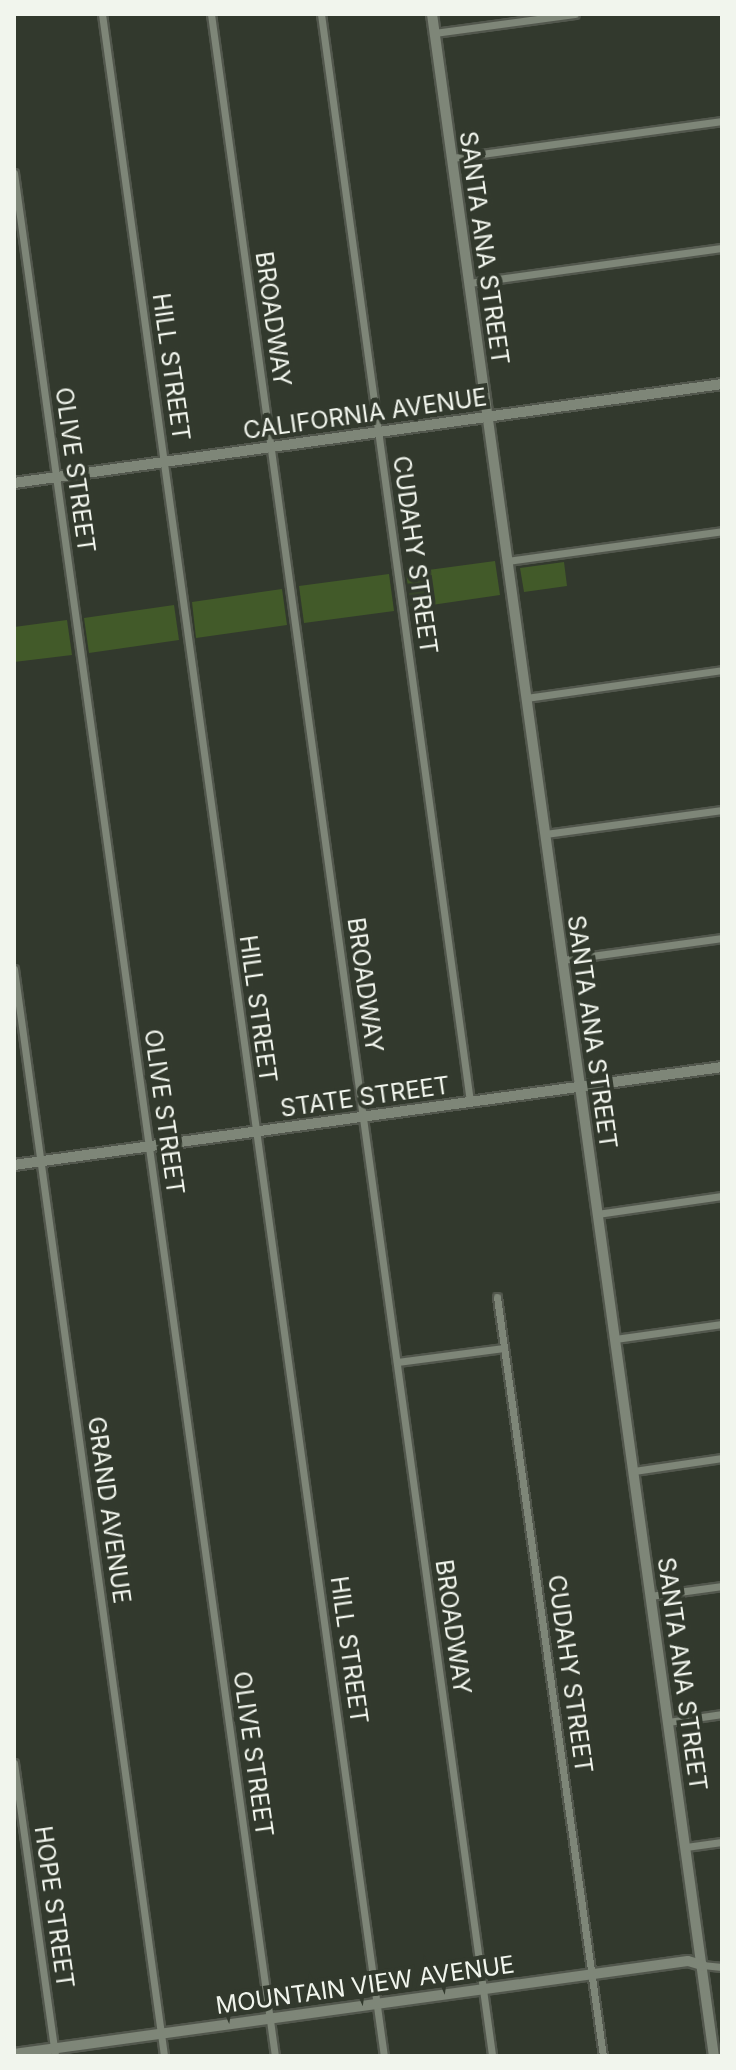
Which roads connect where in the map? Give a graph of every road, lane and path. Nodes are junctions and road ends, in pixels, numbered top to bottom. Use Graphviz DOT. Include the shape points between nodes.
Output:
graph roads {
  1 [pos="102,14"];
  2 [pos="211,14"];
  3 [pos="321,14"];
  4 [pos="432,14"];
  5 [pos="575,14"];
  6 [pos="434,33"];
  7 [pos="722,121"];
  8 [pos="452,158"];
  9 [pos="14,173"];
  10 [pos="722,248"];
  11 [pos="469,283"];
  12 [pos="722,384"];
  13 [pos="487,418"];
  14 [pos="378,433"];
  15 [pos="271,448"];
  16 [pos="164,463"];
  17 [pos="56,478"];
  18 [pos="14,483"];
  19 [pos="722,531"];
  20 [pos="507,561"];
  21 [pos="722,670"];
  22 [pos="526,698"];
  23 [pos="722,810"];
  24 [pos="545,834"];
  25 [pos="722,938"];
  26 [pos="562,960"];
  27 [pos="14,969"];
  28 [pos="722,1067"];
  29 [pos="579,1087"];
  30 [pos="470,1102"];
  31 [pos="363,1117"];
  32 [pos="255,1132"];
  33 [pos="149,1147"];
  34 [pos="41,1161"];
  35 [pos="14,1165"];
  36 [pos="722,1196"];
  37 [pos="597,1214"];
  38 [pos="497,1297"];
  39 [pos="722,1324"];
  40 [pos="615,1339"];
  41 [pos="504,1348"];
  42 [pos="397,1362"];
  43 [pos="722,1458"];
  44 [pos="634,1471"];
  45 [pos="722,1586"];
  46 [pos="650,1596"];
  47 [pos="722,1714"];
  48 [pos="668,1722"];
  49 [pos="14,1763"];
  50 [pos="722,1842"];
  51 [pos="686,1847"];
  52 [pos="702,1965"];
  53 [pos="722,1967"];
  54 [pos="591,1974"];
  55 [pos="483,1988"];
  56 [pos="377,2003"];
  57 [pos="270,2019"];
  58 [pos="161,2034"];
  59 [pos="54,2052"];
  60 [pos="14,2054"];
  61 [pos="164,2056"];
  62 [pos="275,2056"];
  63 [pos="384,2056"];
  64 [pos="492,2056"];
  65 [pos="603,2056"];
  66 [pos="714,2056"];
  1 -- 16 [label="street, HILL STREET"];
  2 -- 15 [label="street, BROADWAY"];
  3 -- 14 [label="street, CUDAHY STREET"];
  4 -- 6 [label="street, SANTA ANA STREET"];
  5 -- 6 [label="street"];
  6 -- 8 [label="street, SANTA ANA STREET"];
  7 -- 8 [label="street"];
  8 -- 11 [label="street, SANTA ANA STREET"];
  9 -- 17 [label="street, OLIVE STREET"];
  10 -- 11 [label="street"];
  11 -- 13 [label="street, SANTA ANA STREET"];
  12 -- 13 [label="street, CALIFORNIA AVENUE"];
  13 -- 14 [label="street, CALIFORNIA AVENUE"];
  13 -- 20 [label="street, SANTA ANA STREET"];
  14 -- 15 [label="street, CALIFORNIA AVENUE"];
  14 -- 30 [label="street, CUDAHY STREET"];
  15 -- 16 [label="street, CALIFORNIA AVENUE"];
  15 -- 31 [label="street, BROADWAY"];
  16 -- 17 [label="street, CALIFORNIA AVENUE"];
  16 -- 32 [label="street, HILL STREET"];
  17 -- 18 [label="street, CALIFORNIA AVENUE"];
  17 -- 33 [label="street, OLIVE STREET"];
  19 -- 20 [label="street"];
  20 -- 22 [label="street, SANTA ANA STREET"];
  21 -- 22 [label="street"];
  22 -- 24 [label="street, SANTA ANA STREET"];
  23 -- 24 [label="street"];
  24 -- 26 [label="street, SANTA ANA STREET"];
  25 -- 26 [label="street"];
  26 -- 29 [label="street, SANTA ANA STREET"];
  27 -- 34 [label="street, GRAND AVENUE"];
  28 -- 29 [label="street, STATE STREET"];
  29 -- 30 [label="street, STATE STREET"];
  29 -- 37 [label="street, SANTA ANA STREET"];
  30 -- 31 [label="street, STATE STREET"];
  31 -- 32 [label="street, STATE STREET"];
  31 -- 42 [label="street, BROADWAY"];
  32 -- 33 [label="street, STATE STREET"];
  32 -- 56 [label="street, HILL STREET"];
  33 -- 34 [label="street, STATE STREET"];
  33 -- 57 [label="street, OLIVE STREET"];
  34 -- 35 [label="street, STATE STREET"];
  34 -- 58 [label="street, GRAND AVENUE"];
  36 -- 37 [label="street"];
  37 -- 40 [label="street, SANTA ANA STREET"];
  38 -- 41 [label="street, CUDAHY STREET"];
  39 -- 40 [label="street"];
  40 -- 44 [label="street, SANTA ANA STREET"];
  41 -- 42 [label="street"];
  41 -- 54 [label="street, CUDAHY STREET"];
  42 -- 55 [label="street, BROADWAY"];
  43 -- 44 [label="street"];
  44 -- 46 [label="street, SANTA ANA STREET"];
  45 -- 46 [label="street"];
  46 -- 48 [label="street, SANTA ANA STREET"];
  47 -- 48 [label="street"];
  48 -- 51 [label="street, SANTA ANA STREET"];
  49 -- 59 [label="street, HOPE STREET"];
  50 -- 51 [label="street"];
  51 -- 52 [label="street, SANTA ANA STREET"];
  52 -- 53 [label="street, MOUNTAIN VIEW AVENUE"];
  52 -- 54 [label="street, MOUNTAIN VIEW AVENUE" via="688,1961"];
  52 -- 66 [label="street, SANTA ANA STREET"];
  54 -- 55 [label="street, MOUNTAIN VIEW AVENUE"];
  54 -- 65 [label="street, CUDAHY STREET"];
  55 -- 56 [label="street, MOUNTAIN VIEW AVENUE"];
  55 -- 64 [label="street, BROADWAY"];
  56 -- 57 [label="street, MOUNTAIN VIEW AVENUE"];
  56 -- 63 [label="street, HILL STREET"];
  57 -- 58 [label="street, MOUNTAIN VIEW AVENUE"];
  57 -- 62 [label="street, OLIVE STREET"];
  58 -- 59 [label="street, MOUNTAIN VIEW AVENUE"];
  58 -- 61 [label="street, GRAND AVENUE"];
  59 -- 60 [label="street, MOUNTAIN VIEW AVENUE"];
}
